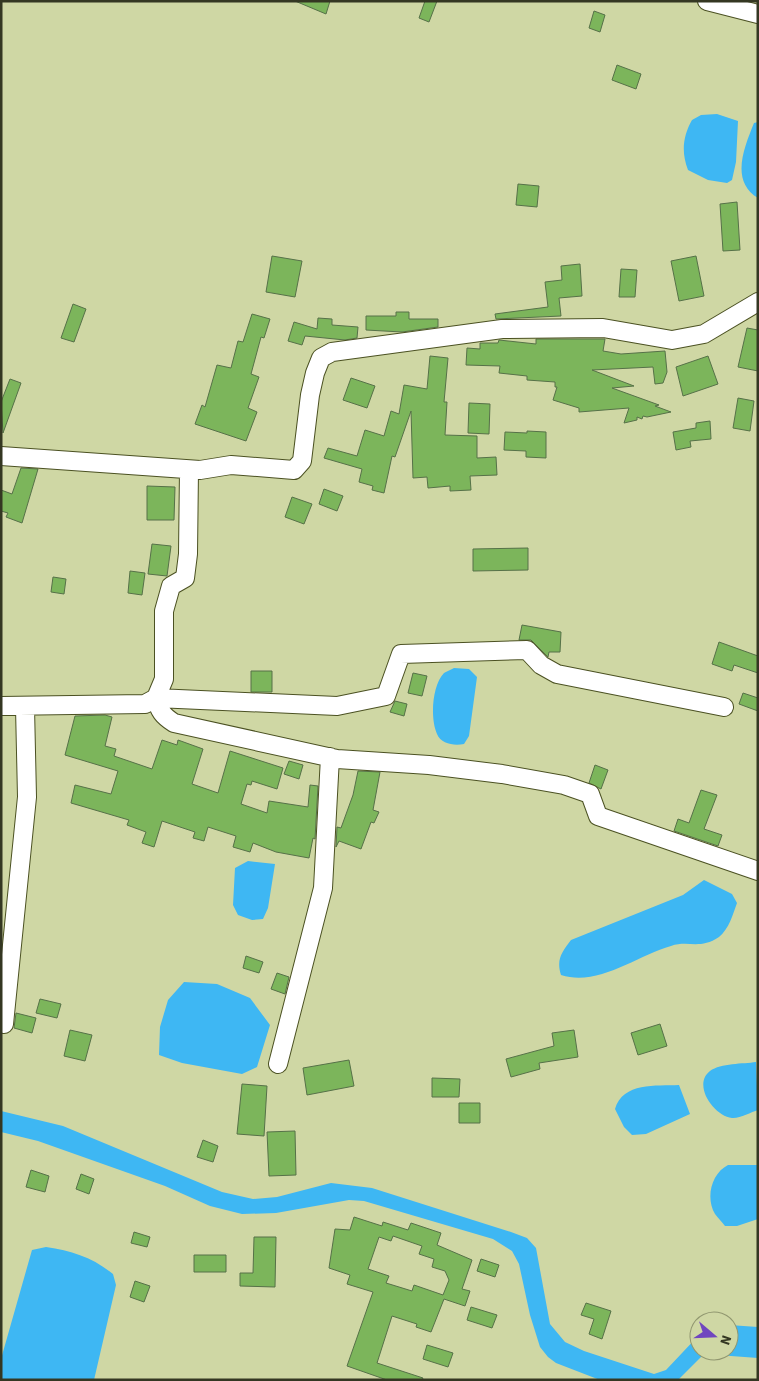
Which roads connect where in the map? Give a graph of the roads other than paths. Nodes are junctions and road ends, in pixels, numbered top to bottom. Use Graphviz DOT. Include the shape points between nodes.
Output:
graph roads {
  1 [pos="706,1"];
  2 [pos="758,14"];
  3 [pos="758,302"];
  4 [pos="1,456"];
  5 [pos="189,470"];
  6 [pos="156,698"];
  7 [pos="1,706"];
  8 [pos="25,707"];
  9 [pos="724,707"];
  10 [pos="330,757"];
  11 [pos="758,871"];
  12 [pos="4,1024"];
  13 [pos="278,1064"];
  1 -- 2 [label="street"];
  3 -- 5 [label="street" via="704,334 672,340 603,328 502,329 332,352 321,358 315,373 302,461 294,470 231,465"];
  4 -- 5 [label="street"];
  5 -- 6 [label="street" via="185,578 172,586 164,611 164,679"];
  6 -- 8 [label="street" via="145,704"];
  6 -- 9 [label="street" via="337,706 386,696 401,654 527,650 541,665 557,674"];
  6 -- 10 [label="street" via="164,717 174,723"];
  7 -- 8 [label="street"];
  8 -- 12 [label="street" via="27,797"];
  10 -- 11 [label="street" via="429,765 564,785 590,794 598,816"];
  10 -- 13 [label="street" via="323,888"];
}
